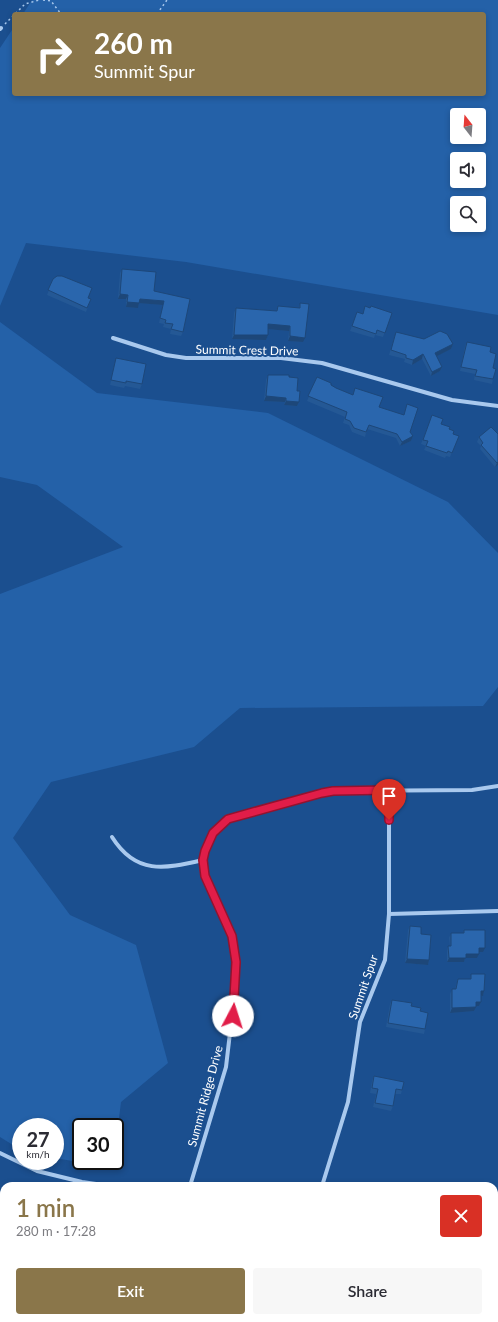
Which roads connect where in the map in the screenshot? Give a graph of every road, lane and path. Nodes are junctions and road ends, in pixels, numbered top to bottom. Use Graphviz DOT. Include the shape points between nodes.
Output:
graph roads {
  1 [pos="39,0"];
  2 [pos="43,0"];
  3 [pos="167,0"];
  4 [pos="17,12"];
  5 [pos="59,12"];
  6 [pos="158,12"];
  7 [pos="12,18"];
  8 [pos="1,29"];
  9 [pos="113,338"];
  10 [pos="498,406"];
  11 [pos="498,786"];
  12 [pos="389,790"];
  13 [pos="112,837"];
  14 [pos="203,860"];
  15 [pos="498,911"];
  16 [pos="389,914"];
  17 [pos="0,1153"];
  18 [pos="82,1182"];
  19 [pos="191,1182"];
  20 [pos="323,1182"];
  1 -- 4 [label="path" via="25,4"];
  2 -- 5 [label="path" via="51,1"];
  3 -- 6 [label="path"];
  7 -- 8 [label="path"];
  9 -- 10 [label="street, Summit Crest Drive" via="166,355 186,358 281,358 322,363 452,400"];
  11 -- 12 [label="street, Summit Ridge Drive" via="472,790"];
  12 -- 14 [label="street, Summit Ridge Drive" via="333,791 228,819 213,833"];
  12 -- 16 [label="street, Summit Spur"];
  13 -- 14 [label="street" via="128,857 147,867 168,867"];
  14 -- 19 [label="street, Summit Ridge Drive" via="205,876 232,936 236,962 236,990 226,1067"];
  15 -- 16 [label="street"];
  16 -- 20 [label="street, Summit Spur" via="385,960 360,1022 348,1102"];
  17 -- 18 [label="street" via="37,1171"];
}
